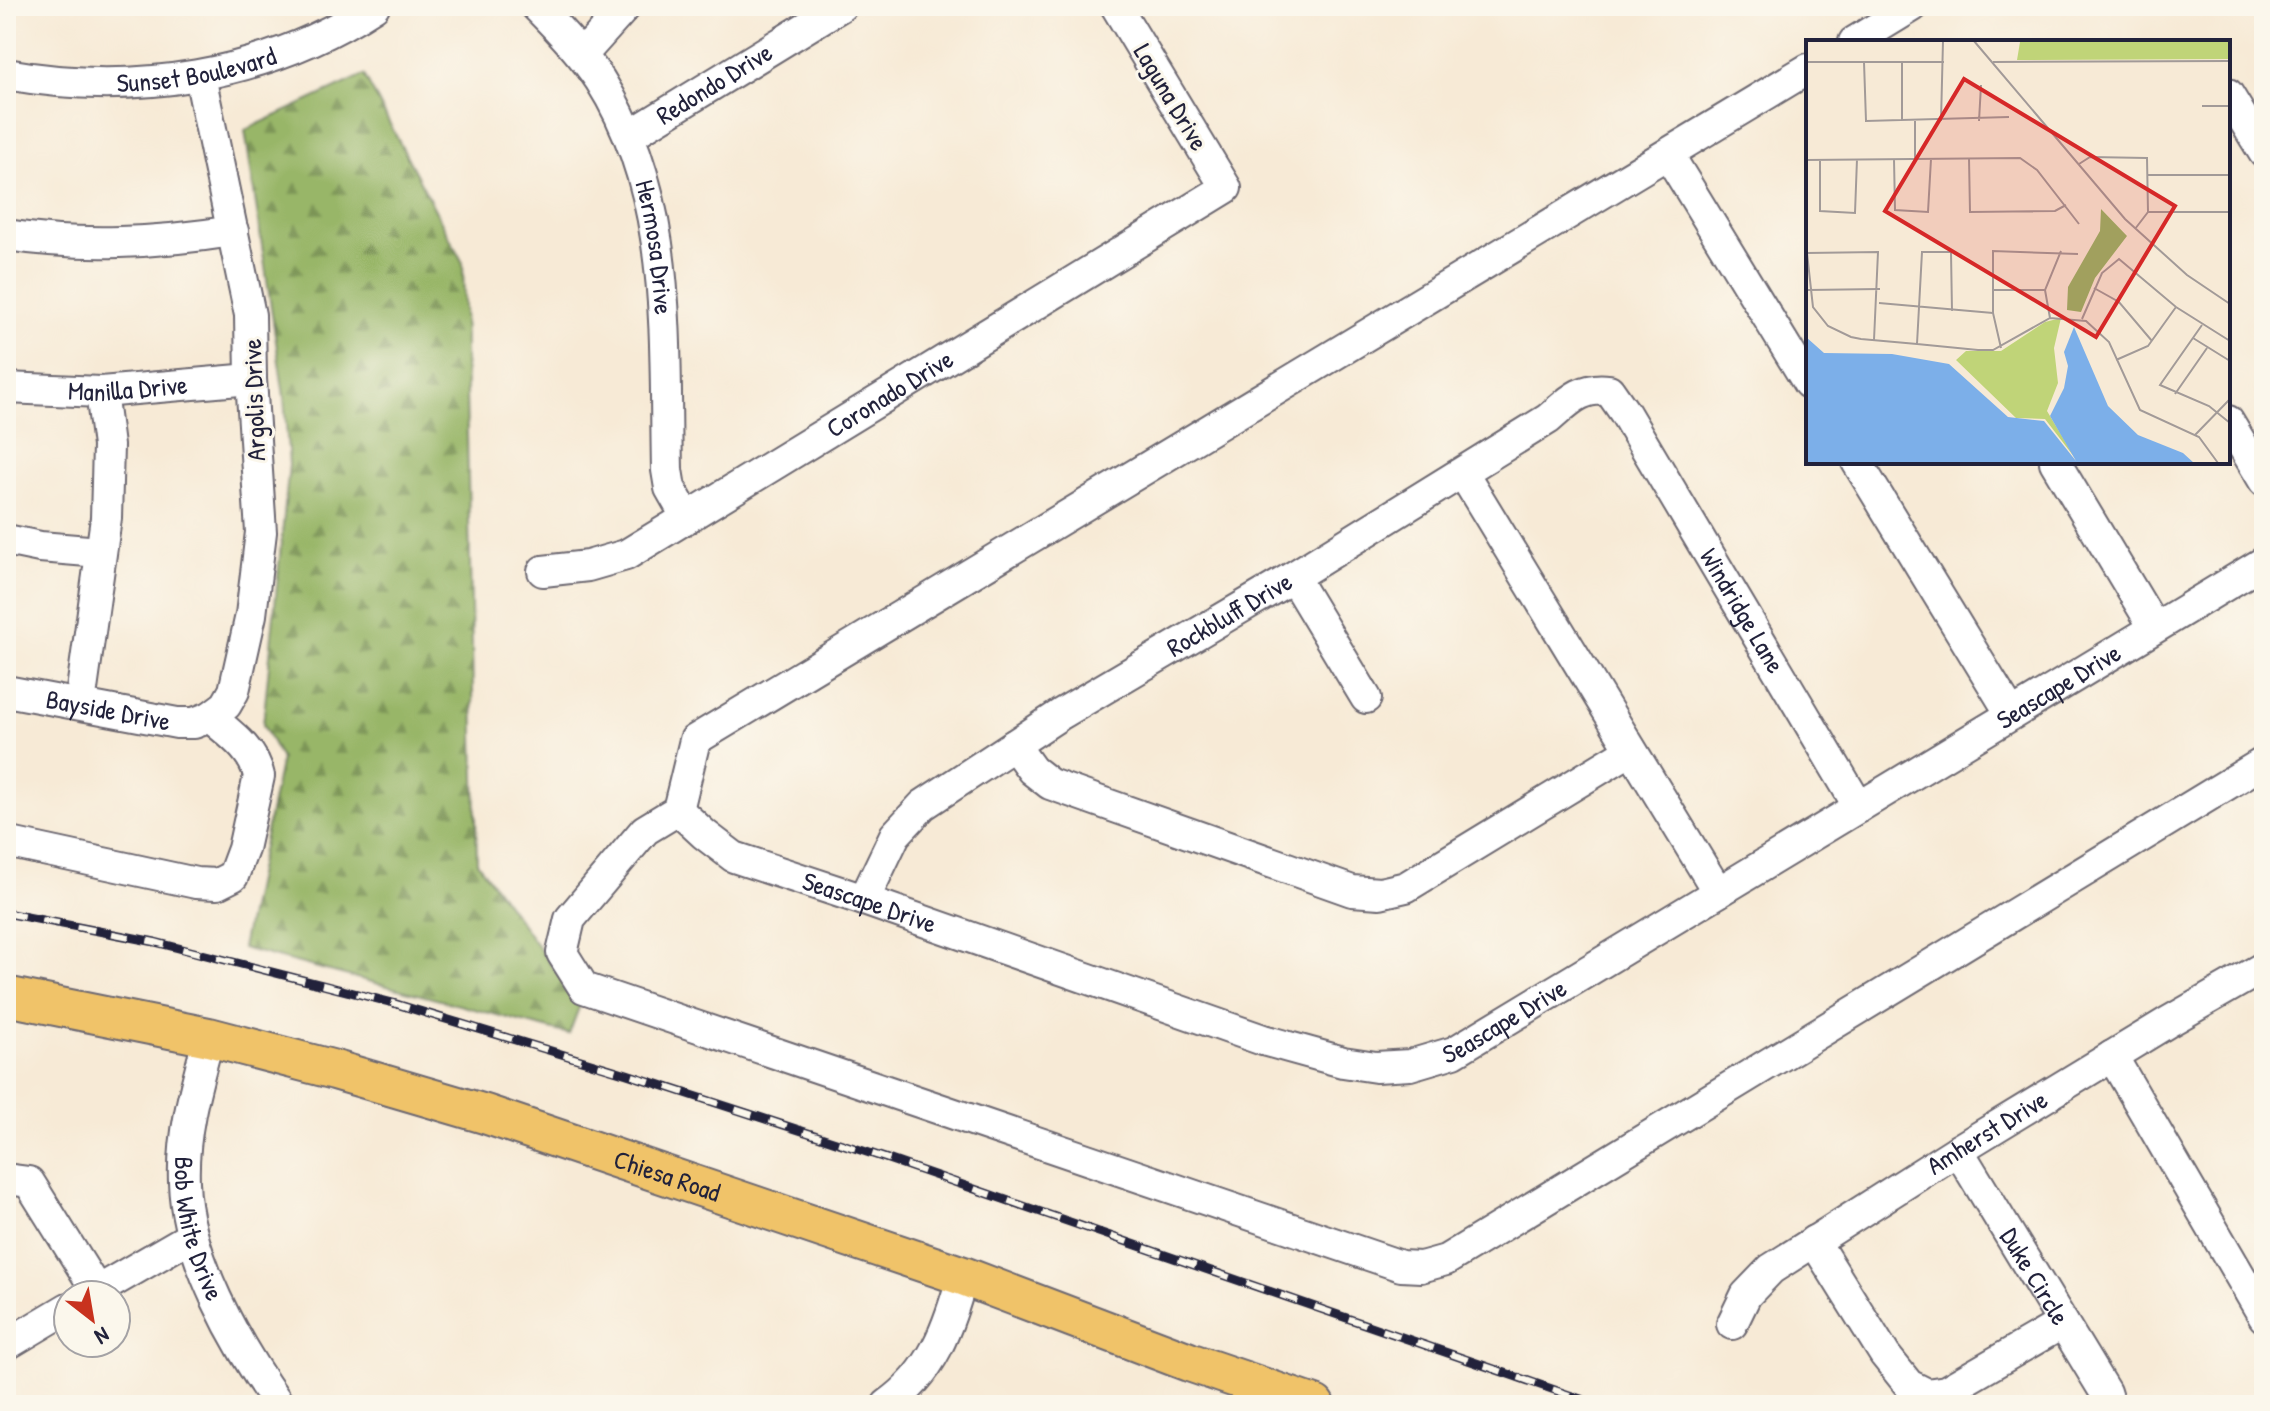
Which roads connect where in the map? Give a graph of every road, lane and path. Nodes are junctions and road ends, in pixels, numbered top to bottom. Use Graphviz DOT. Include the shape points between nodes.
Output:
graph roads {
  1 [pos="374,6"];
  2 [pos="536,6"];
  3 [pos="626,6"];
  4 [pos="841,6"];
  5 [pos="1116,6"];
  6 [pos="1913,6"];
  7 [pos="1857,40"];
  8 [pos="582,55"];
  9 [pos="1806,70"];
  10 [pos="6,74"];
  11 [pos="200,76"];
  12 [pos="2230,97"];
  13 [pos="629,136"];
  14 [pos="2264,153"];
  15 [pos="1668,154"];
  16 [pos="1226,188"];
  17 [pos="233,231"];
  18 [pos="6,235"];
  19 [pos="251,379"];
  20 [pos="1806,380"];
  21 [pos="6,388"];
  22 [pos="101,392"];
  23 [pos="1625,413"];
  24 [pos="2230,424"];
  25 [pos="1858,464"];
  26 [pos="2056,464"];
  27 [pos="1463,473"];
  28 [pos="2264,481"];
  29 [pos="687,518"];
  30 [pos="6,540"];
  31 [pos="100,552"];
  32 [pos="2264,562"];
  33 [pos="543,571"];
  34 [pos="1293,577"];
  35 [pos="2154,627"];
  36 [pos="6,691"];
  37 [pos="1366,698"];
  38 [pos="80,704"];
  39 [pos="2011,714"];
  40 [pos="210,717"];
  41 [pos="1014,745"];
  42 [pos="1631,750"];
  43 [pos="2264,762"];
  44 [pos="1859,807"];
  45 [pos="678,810"];
  46 [pos="6,842"];
  47 [pos="1718,892"];
  48 [pos="864,900"];
  49 [pos="2262,973"];
  50 [pos="6,996"];
  51 [pos="209,1037"];
  52 [pos="2112,1056"];
  53 [pos="1958,1150"];
  54 [pos="6,1179"];
  55 [pos="192,1236"];
  56 [pos="1814,1241"];
  57 [pos="963,1276"];
  58 [pos="86,1279"];
  59 [pos="118,1279"];
  60 [pos="2264,1317"];
  61 [pos="52,1318"];
  62 [pos="2063,1323"];
  63 [pos="1732,1324"];
  64 [pos="6,1345"];
  65 [pos="278,1405"];
  66 [pos="887,1405"];
  67 [pos="1315,1405"];
  68 [pos="2109,1405"];
  1 -- 11 [label="street, Sunset Boulevard" via="304,44"];
  2 -- 8 [label="street, Hermosa Drive"];
  3 -- 8 [label="street"];
  4 -- 13 [label="street, Redondo Drive"];
  5 -- 16 [label="street, Laguna Drive"];
  6 -- 7 [label="street"];
  8 -- 13 [label="street, Hermosa Drive"];
  9 -- 15 [label="street"];
  10 -- 11 [label="street, Sunset Boulevard" via="117,84"];
  11 -- 17 [label="street, Argolis Drive"];
  12 -- 14 [label="street"];
  13 -- 29 [label="street, Hermosa Drive" via="658,240 667,470 670,488"];
  15 -- 20 [label="street"];
  15 -- 45 [label="street" via="695,740"];
  16 -- 29 [label="street, Coronado Drive"];
  17 -- 18 [label="street" via="112,244"];
  17 -- 19 [label="street, Argolis Drive" via="250,315"];
  19 -- 22 [label="street, Manilla Drive"];
  19 -- 40 [label="street, Argolis Drive" via="261,532 234,691"];
  21 -- 22 [label="street, Manilla Drive"];
  22 -- 31 [label="street" via="108,446"];
  23 -- 27 [label="street, Rockbluff Drive" via="1609,390 1591,388"];
  23 -- 44 [label="street, Windridge Lane"];
  24 -- 28 [label="street"];
  25 -- 39 [label="street"];
  26 -- 35 [label="street"];
  27 -- 34 [label="street, Rockbluff Drive"];
  27 -- 42 [label="street"];
  29 -- 33 [label="street, Coronado Drive" via="611,561"];
  30 -- 31 [label="street"];
  31 -- 38 [label="street"];
  32 -- 35 [label="street, Seascape Drive"];
  34 -- 37 [label="street"];
  34 -- 41 [label="street, Rockbluff Drive"];
  35 -- 39 [label="street, Seascape Drive"];
  36 -- 38 [label="street, Bayside Drive"];
  38 -- 40 [label="street, Bayside Drive" via="177,723"];
  39 -- 44 [label="street, Seascape Drive"];
  40 -- 46 [label="street" via="238,741 257,764 259,776 233,876 217,884 196,883"];
  41 -- 42 [label="street" via="1050,784 1324,882 1380,893 1406,887"];
  41 -- 48 [label="street, Rockbluff Drive" via="923,805 895,835"];
  42 -- 47 [label="street"];
  43 -- 45 [label="street" via="1446,1260 1421,1267 1401,1266 584,988 562,953 570,919 645,830"];
  44 -- 47 [label="street, Seascape Drive"];
  45 -- 48 [label="street, Seascape Drive" via="734,857"];
  47 -- 48 [label="street, Seascape Drive" via="1454,1052 1410,1065 1376,1067 1263,1040"];
  49 -- 52 [label="street, Amherst Drive"];
  50 -- 51 [label="main road, Chiesa Road"];
  51 -- 55 [label="street, Bob White Drive" via="186,1138 184,1184"];
  51 -- 57 [label="main road, Chiesa Road" via="485,1114"];
  52 -- 53 [label="street, Amherst Drive"];
  52 -- 60 [label="street"];
  53 -- 56 [label="street, Amherst Drive"];
  53 -- 62 [label="street, Duke Circle"];
  54 -- 58 [label="street" via="29,1182"];
  55 -- 59 [label="street"];
  55 -- 65 [label="street, Bob White Drive" via="241,1346"];
  56 -- 62 [label="street" via="1885,1355 1909,1385 1927,1394 1946,1391"];
  56 -- 63 [label="street, Amherst Drive" via="1771,1269 1746,1295"];
  57 -- 66 [label="street" via="932,1361"];
  57 -- 67 [label="main road, Chiesa Road"];
  61 -- 64 [label="street"];
  62 -- 68 [label="street, Duke Circle"];
}
